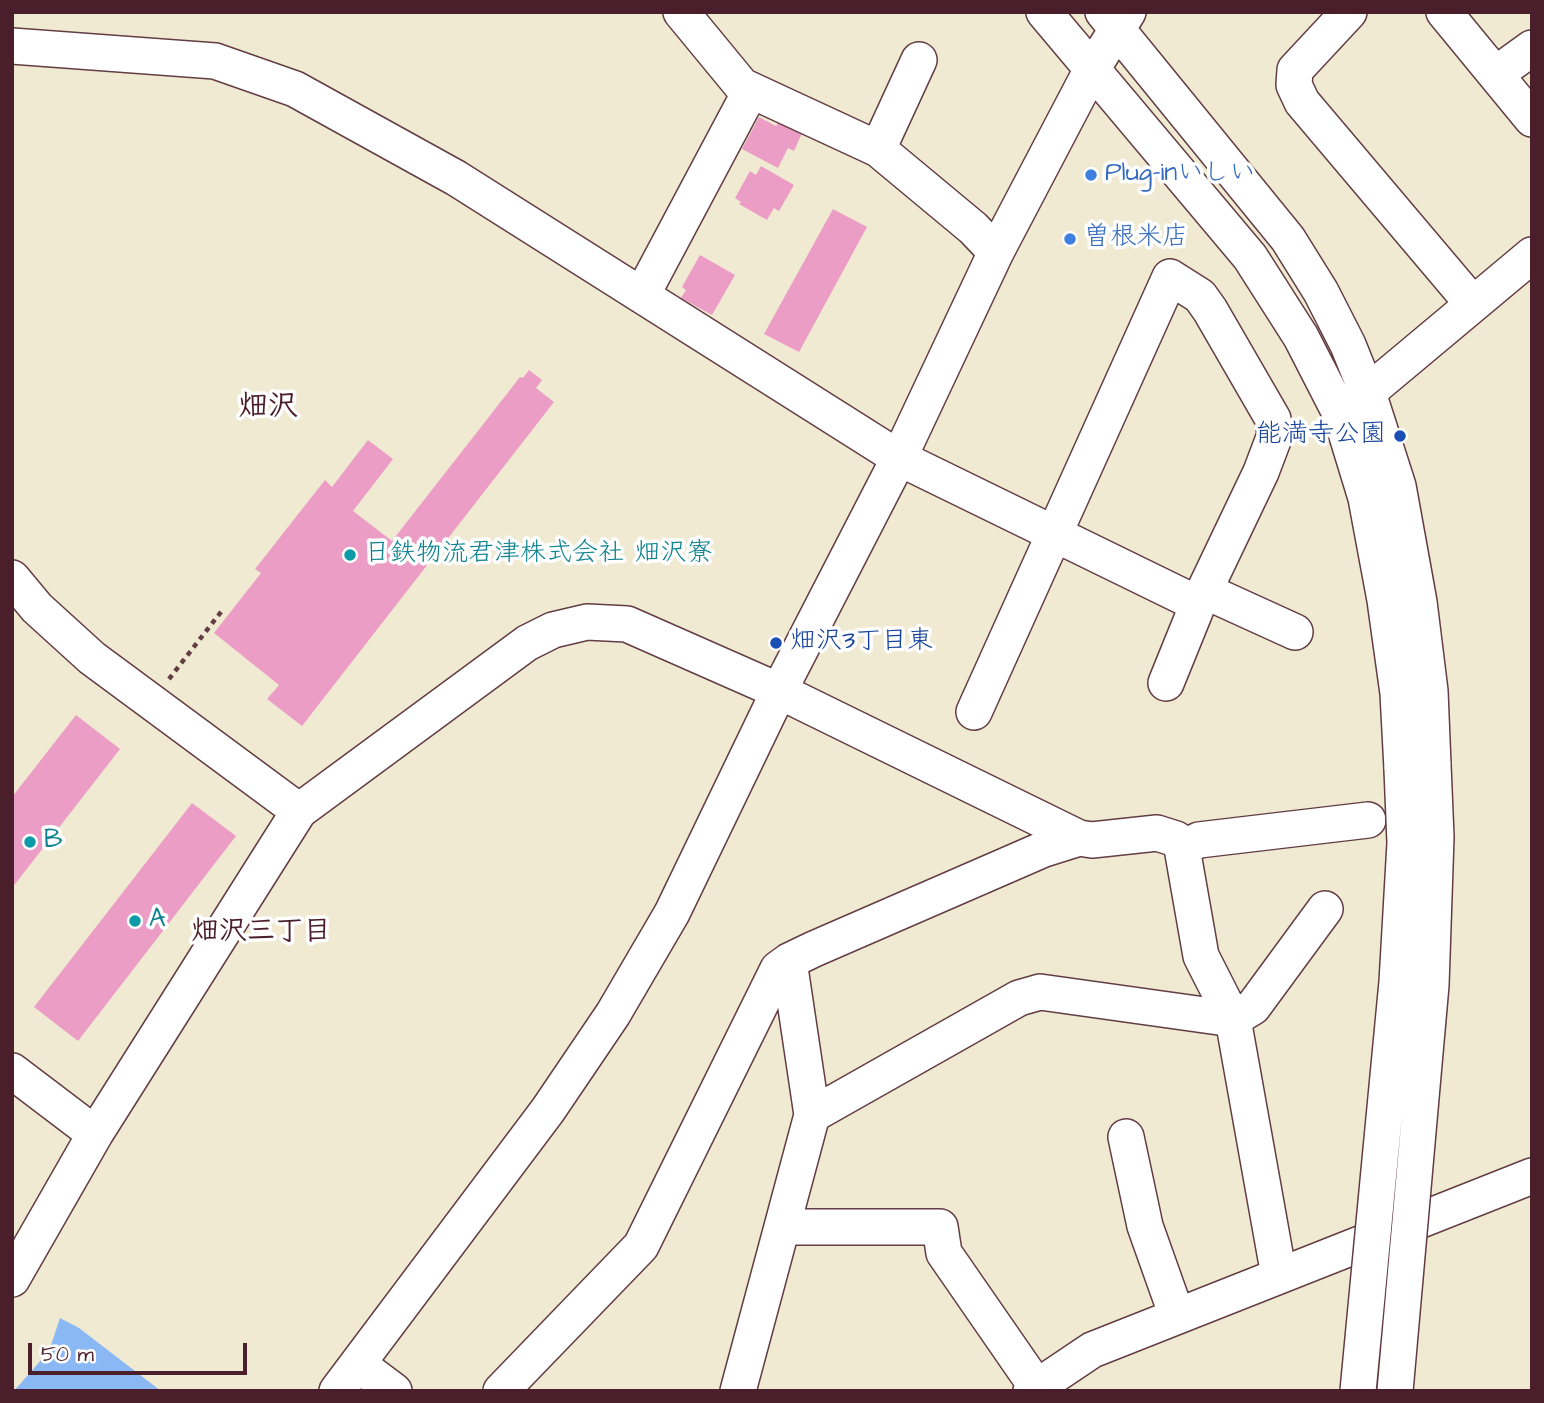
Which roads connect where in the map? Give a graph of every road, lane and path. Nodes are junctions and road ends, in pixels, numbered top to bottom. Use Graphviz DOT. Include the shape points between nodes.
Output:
graph roads {
  1 [pos="681,12"];
  2 [pos="1044,12"];
  3 [pos="1349,12"];
  4 [pos="1444,12"];
  5 [pos="1116,18"];
  6 [pos="12,46"];
  7 [pos="1532,48"];
  8 [pos="919,60"];
  9 [pos="1092,69"];
  10 [pos="1496,74"];
  11 [pos="751,90"];
  12 [pos="1532,119"];
  13 [pos="878,149"];
  14 [pos="996,251"];
  15 [pos="1532,255"];
  16 [pos="642,295"];
  17 [pos="1472,303"];
  18 [pos="1367,393"];
  19 [pos="899,458"];
  20 [pos="1055,533"];
  21 [pos="12,578"];
  22 [pos="1202,598"];
  23 [pos="224,608"];
  24 [pos="1295,632"];
  25 [pos="1166,683"];
  26 [pos="164,686"];
  27 [pos="779,691"];
  28 [pos="974,712"];
  29 [pos="1417,767"];
  30 [pos="299,811"];
  31 [pos="1368,820"];
  32 [pos="1079,838"];
  33 [pos="1181,848"];
  34 [pos="1325,909"];
  35 [pos="789,961"];
  36 [pos="1233,1019"];
  37 [pos="12,1071"];
  38 [pos="812,1115"];
  39 [pos="95,1134"];
  40 [pos="1126,1137"];
  41 [pos="1532,1176"];
  42 [pos="782,1227"];
  43 [pos="1279,1276"];
  44 [pos="12,1279"];
  45 [pos="1177,1316"];
  46 [pos="347,1377"];
  47 [pos="1034,1389"];
  48 [pos="394,1391"];
  49 [pos="501,1391"];
  50 [pos="738,1391"];
  51 [pos="1358,1391"];
  52 [pos="1395,1391"];
  1 -- 11 [label="street" via="742,86"];
  2 -- 9 [label="street"];
  3 -- 17 [label="street" via="1295,70 1294,85 1302,102"];
  4 -- 10 [label="street"];
  5 -- 9 [label="street"];
  5 -- 18 [label="street" via="1288,240 1321,292"];
  6 -- 16 [label="street" via="215,61 295,89 456,178"];
  7 -- 10 [label="street"];
  8 -- 13 [label="street"];
  9 -- 14 [label="street"];
  9 -- 29 [label="street" via="1250,257 1301,337 1340,413 1366,498 1398,693"];
  10 -- 12 [label="street"];
  11 -- 13 [label="street"];
  11 -- 16 [label="street"];
  13 -- 14 [label="street"];
  14 -- 19 [label="street"];
  15 -- 17 [label="street"];
  16 -- 19 [label="street"];
  17 -- 18 [label="street"];
  18 -- 29 [label="street" via="1398,486 1419,602 1430,691"];
  19 -- 20 [label="street"];
  19 -- 27 [label="street"];
  20 -- 22 [label="street"];
  20 -- 22 [label="street" via="1170,277 1200,296 1210,310 1273,419 1275,435"];
  20 -- 28 [label="street"];
  21 -- 30 [label="street" via="37,608 92,658"];
  22 -- 24 [label="street"];
  22 -- 25 [label="street"];
  23 -- 26 [label="path"];
  27 -- 30 [label="street" via="627,624 587,622 553,630 488,670"];
  27 -- 32 [label="street"];
  27 -- 46 [label="street" via="672,913 613,1014 548,1110"];
  29 -- 51 [label="street, bridge" via="1405,843"];
  29 -- 52 [label="street, bridge" via="1436,837 1431,985"];
  30 -- 39 [label="street"];
  31 -- 33 [label="street" via="1199,840"];
  32 -- 33 [label="street" via="1157,833 1176,839"];
  32 -- 35 [label="street" via="1044,849"];
  33 -- 36 [label="street" via="1201,956"];
  34 -- 36 [label="street" via="1253,1007"];
  35 -- 38 [label="street"];
  35 -- 49 [label="street" via="778,969 641,1245"];
  36 -- 38 [label="street" via="1040,992 1019,998"];
  36 -- 43 [label="street"];
  37 -- 39 [label="street"];
  38 -- 42 [label="street"];
  39 -- 44 [label="street"];
  40 -- 45 [label="street" via="1145,1226"];
  41 -- 43 [label="street"];
  42 -- 47 [label="street" via="940,1227 944,1253"];
  42 -- 50 [label="street"];
  43 -- 45 [label="street"];
  45 -- 47 [label="street" via="1092,1350"];
  46 -- 48 [label="street"];
}
